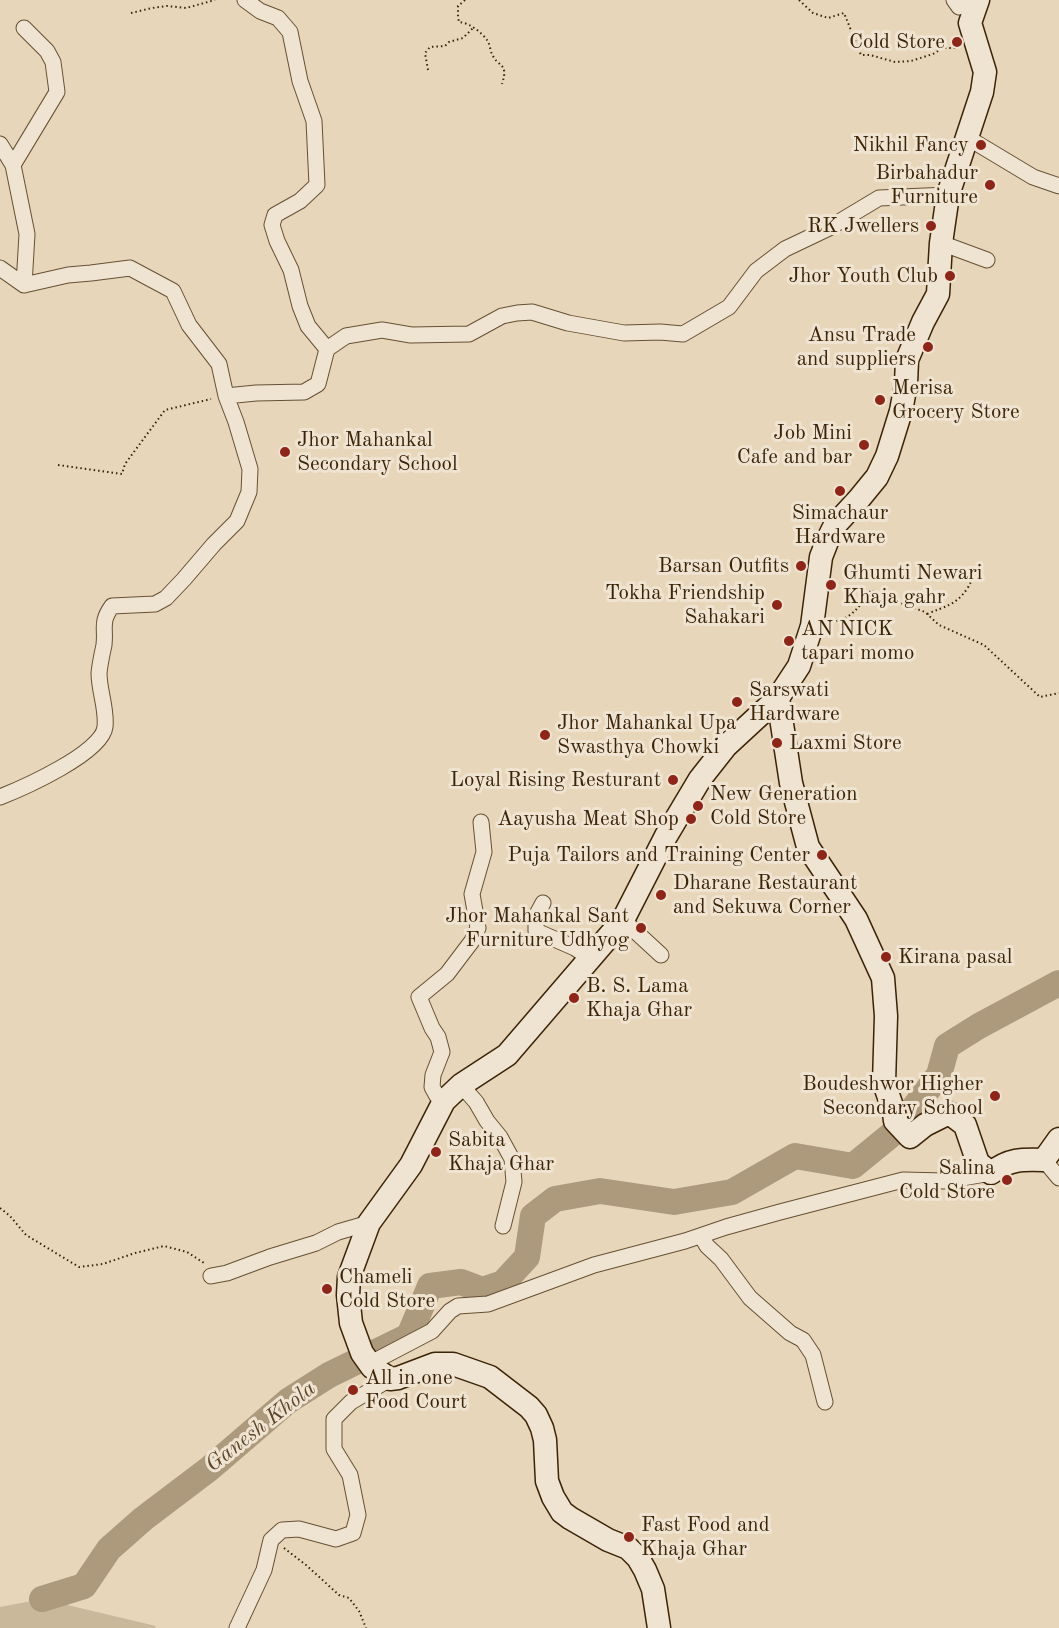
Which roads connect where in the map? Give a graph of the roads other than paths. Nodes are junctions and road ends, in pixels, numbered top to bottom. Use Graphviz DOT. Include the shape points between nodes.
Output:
graph roads {
  1 [pos="245,0"];
  2 [pos="954,0"];
  3 [pos="976,0"];
  4 [pos="24,28"];
  5 [pos="968,138"];
  6 [pos="0,144"];
  7 [pos="13,165"];
  8 [pos="1059,186"];
  9 [pos="948,195"];
  10 [pos="941,243"];
  11 [pos="987,260"];
  12 [pos="0,268"];
  13 [pos="24,285"];
  14 [pos="327,350"];
  15 [pos="226,396"];
  16 [pos="778,698"];
  17 [pos="0,796"];
  18 [pos="481,822"];
  19 [pos="543,903"];
  20 [pos="623,920"];
  21 [pos="661,955"];
  22 [pos="590,958"];
  23 [pos="461,1085"];
  24 [pos="444,1101"];
  25 [pos="1059,1139"];
  26 [pos="1044,1160"];
  27 [pos="991,1173"];
  28 [pos="1059,1178"];
  29 [pos="369,1223"];
  30 [pos="504,1226"];
  31 [pos="701,1236"];
  32 [pos="211,1276"];
  33 [pos="365,1359"];
  34 [pos="390,1379"];
  35 [pos="825,1402"];
  36 [pos="237,1628"];
  37 [pos="659,1628"];
  1 -- 14 [label="street" via="278,18 290,32 300,81 315,122 317,185 300,201 275,215 272,225 308,326"];
  2 -- 3 [label="street" via="960,7"];
  3 -- 5 [label="street" via="970,23 985,72"];
  4 -- 7 [label="street" via="47,51 57,92"];
  5 -- 8 [label="street" via="1033,177"];
  5 -- 9 [label="street"];
  6 -- 7 [label="street"];
  7 -- 13 [label="street" via="27,234"];
  9 -- 10 [label="street"];
  9 -- 14 [label="street" via="879,198 785,249 756,271 729,306 682,334 624,333 532,312 502,316 469,334 382,330 346,336"];
  10 -- 11 [label="street"];
  10 -- 16 [label="street" via="938,294 907,360 902,411 887,456 877,477 835,525 828,539 821,557 812,626 799,666"];
  12 -- 13 [label="street"];
  13 -- 15 [label="street" via="130,267 173,291 189,325 219,364"];
  14 -- 15 [label="street" via="318,384 304,392"];
  15 -- 17 [label="street" via="250,469 249,492 237,521 166,598 155,604 111,606 103,622 99,674 105,730 81,756"];
  16 -- 20 [label="street" via="726,746 700,779"];
  16 -- 27 [label="street" via="791,783 808,847 856,919 883,978 884,1083 894,1112 902,1129 925,1125 949,1113 965,1125 978,1163"];
  18 -- 24 [label="street" via="484,852 472,894 478,928 447,975 419,997 442,1052 432,1087"];
  19 -- 22 [label="street" via="536,916 536,931"];
  20 -- 21 [label="street"];
  20 -- 22 [label="street"];
  22 -- 23 [label="street" via="507,1055"];
  23 -- 24 [label="street"];
  23 -- 30 [label="street" via="476,1101 512,1159 514,1182"];
  24 -- 29 [label="street" via="411,1165"];
  25 -- 26 [label="street"];
  26 -- 27 [label="street" via="1022,1159 1002,1164"];
  26 -- 28 [label="street"];
  27 -- 31 [label="street" via="945,1181 903,1179"];
  29 -- 32 [label="street"];
  29 -- 33 [label="street" via="349,1277 348,1295 351,1323"];
  31 -- 33 [label="street" via="594,1265 488,1304 458,1306 432,1331"];
  31 -- 35 [label="street" via="750,1298 803,1340 813,1355"];
  33 -- 34 [label="street"];
  34 -- 36 [label="street" via="351,1402 334,1419 334,1449 350,1475 358,1515 353,1533 336,1539 299,1529 282,1530 271,1540 264,1570"];
  34 -- 37 [label="street" via="435,1364 453,1364 490,1377 529,1407 542,1428 547,1481 553,1497 562,1512 628,1548 638,1558 654,1589"];
}
